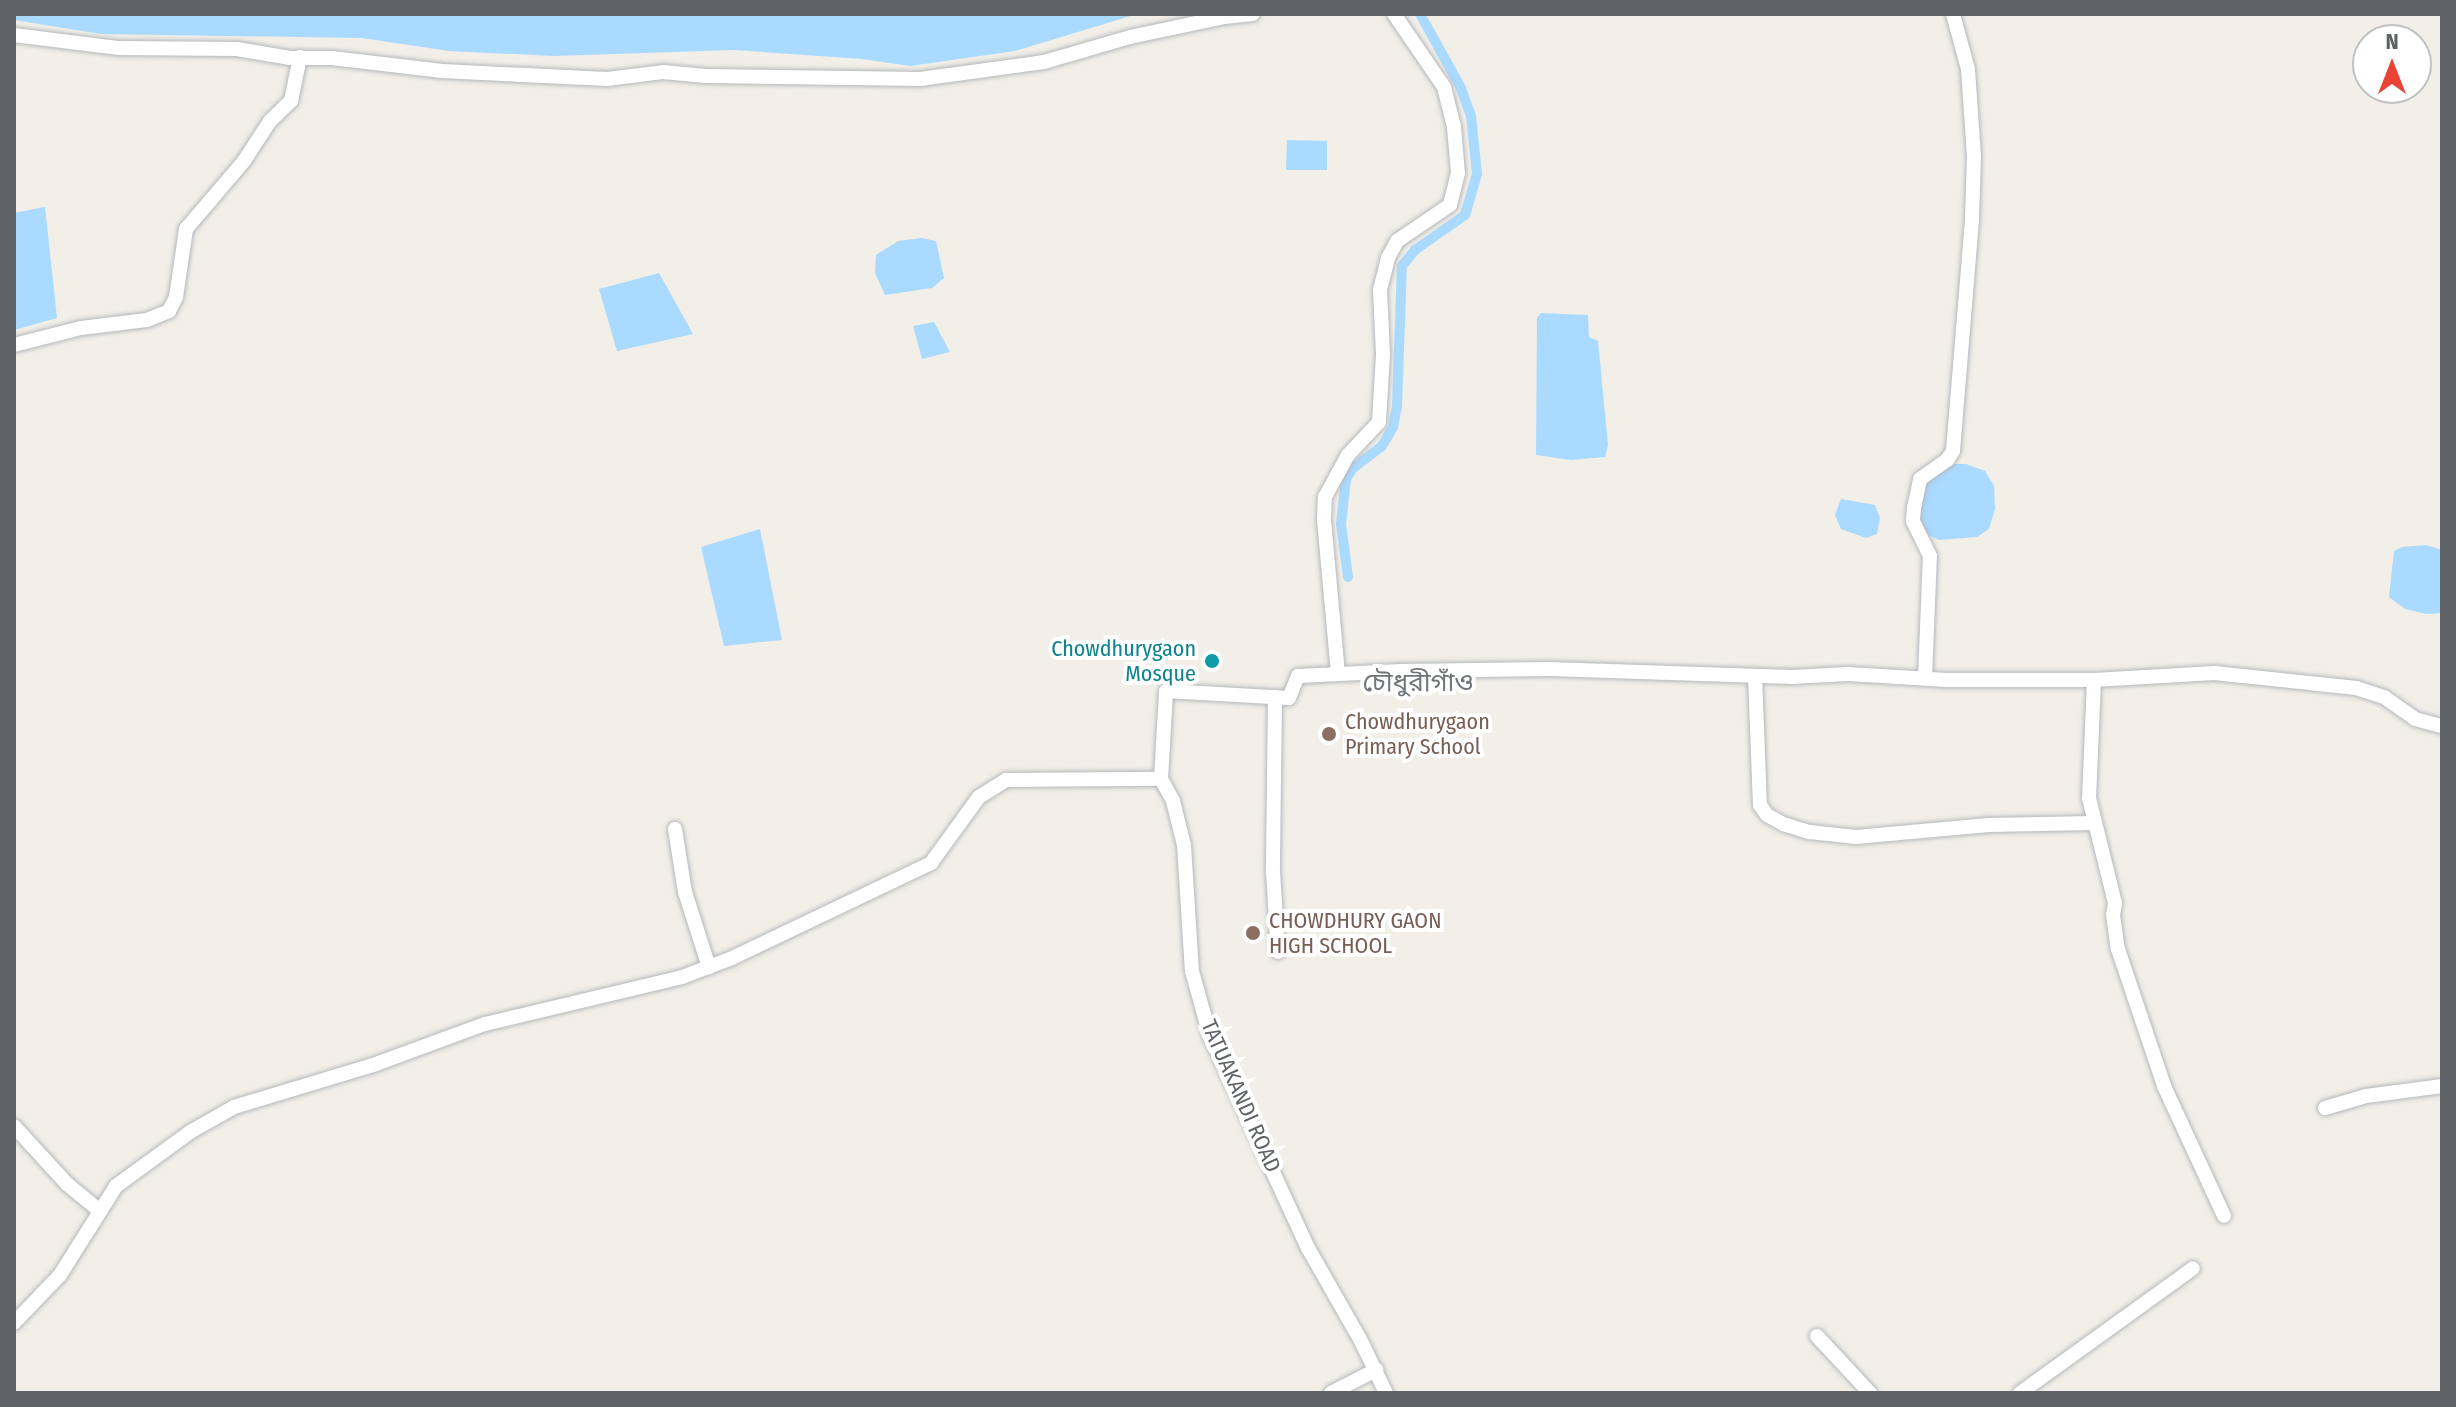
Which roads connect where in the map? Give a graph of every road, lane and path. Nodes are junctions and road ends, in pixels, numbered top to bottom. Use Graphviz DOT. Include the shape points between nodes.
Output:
graph roads {
  1 [pos="1253,14"];
  2 [pos="1394,14"];
  3 [pos="1953,14"];
  4 [pos="14,35"];
  5 [pos="300,57"];
  6 [pos="14,345"];
  7 [pos="1338,674"];
  8 [pos="1755,676"];
  9 [pos="1925,678"];
  10 [pos="2094,680"];
  11 [pos="1275,697"];
  12 [pos="2442,726"];
  13 [pos="1161,779"];
  14 [pos="2093,823"];
  15 [pos="675,829"];
  16 [pos="1278,952"];
  17 [pos="709,967"];
  18 [pos="2442,1086"];
  19 [pos="2325,1108"];
  20 [pos="14,1126"];
  21 [pos="100,1211"];
  22 [pos="2224,1216"];
  23 [pos="2193,1268"];
  24 [pos="14,1323"];
  25 [pos="1817,1336"];
  26 [pos="1376,1370"];
  27 [pos="1331,1393"];
  28 [pos="1386,1393"];
  29 [pos="1870,1393"];
  30 [pos="2020,1393"];
  1 -- 5 [label="street" via="1130,37 1044,62 920,79 663,72 607,79"];
  2 -- 7 [label="street" via="1444,87 1458,173 1450,205 1397,241 1388,258 1380,290 1379,422 1348,455 1325,497"];
  3 -- 9 [label="street" via="1968,69 1972,219 1953,451 1920,479 1914,508 1913,521 1930,556"];
  4 -- 5 [label="street" via="119,48 237,49"];
  5 -- 6 [label="street" via="291,101 186,229 176,297 169,311 147,320 81,328"];
  7 -- 8 [label="street" via="1549,669"];
  7 -- 11 [label="street" via="1298,676 1292,697"];
  8 -- 9 [label="street"];
  8 -- 14 [label="street" via="1760,805 1783,824 1856,837 1988,825"];
  9 -- 10 [label="street"];
  10 -- 12 [label="street" via="2214,673 2356,688 2384,697 2415,719"];
  10 -- 14 [label="street" via="2089,798"];
  11 -- 13 [label="street" via="1166,691"];
  11 -- 16 [label="street" via="1273,871"];
  13 -- 17 [label="street" via="1006,780 979,797 931,863"];
  13 -- 26 [label="street, TATUAKANDI ROAD" via="1173,801 1184,845 1192,971 1210,1036 1308,1248"];
  14 -- 22 [label="street" via="2115,903 2118,949 2145,1033"];
  15 -- 17 [label="street" via="685,892"];
  17 -- 21 [label="street" via="485,1024 234,1107 122,1180"];
  18 -- 19 [label="street" via="2366,1096"];
  20 -- 21 [label="street"];
  21 -- 24 [label="street" via="60,1275"];
  23 -- 30 [label="street"];
  25 -- 29 [label="street"];
  26 -- 27 [label="street"];
  26 -- 28 [label="street, TATUAKANDI ROAD"];
}
